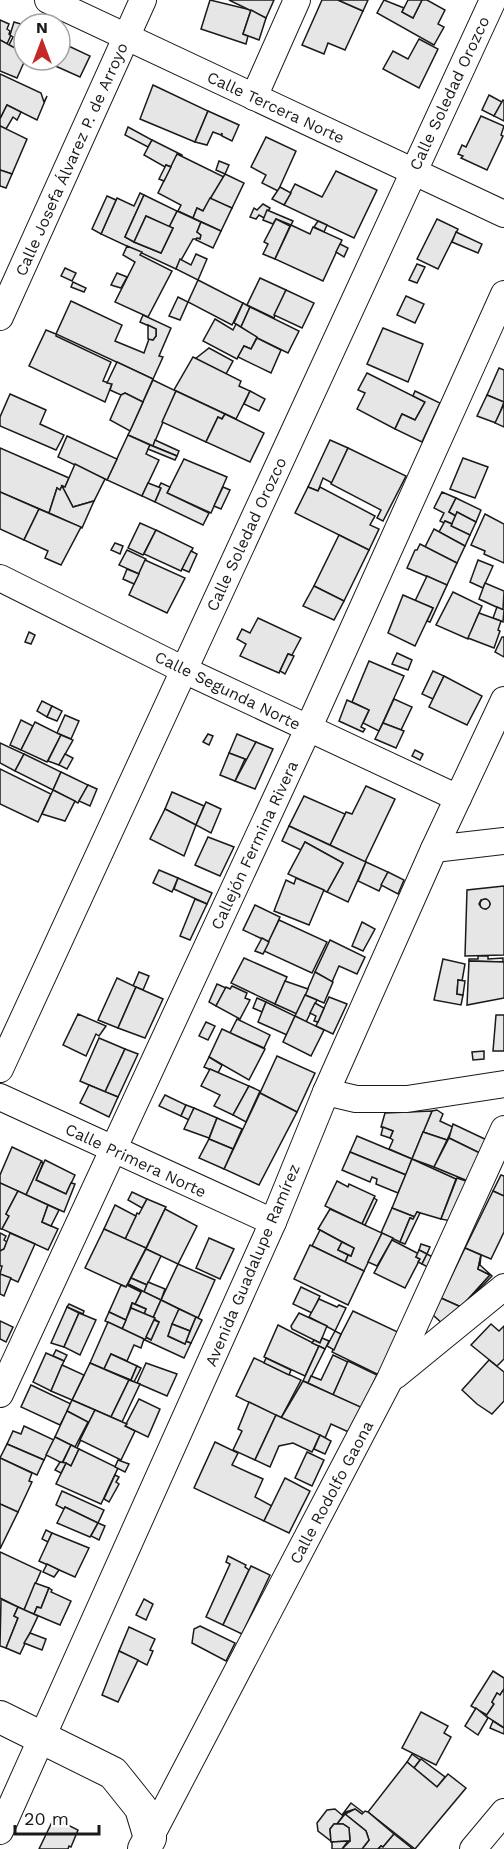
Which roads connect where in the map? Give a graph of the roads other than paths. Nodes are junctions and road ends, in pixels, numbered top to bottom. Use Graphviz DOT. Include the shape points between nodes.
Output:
graph roads {
  1 [pos="48,0"];
  2 [pos="143,0"];
  3 [pos="297,0"];
  4 [pos="493,0"];
  5 [pos="126,37"];
  6 [pos="254,97"];
  7 [pos="413,171"];
  8 [pos="504,214"];
  9 [pos="504,294"];
  10 [pos="0,318"];
  11 [pos="0,578"];
  12 [pos="184,670"];
  13 [pos="504,700"];
  14 [pos="308,729"];
  15 [pos="458,798"];
  16 [pos="504,841"];
  17 [pos="434,849"];
  18 [pos="0,1069"];
  19 [pos="504,1084"];
  20 [pos="326,1092"];
  21 [pos="0,1097"];
  22 [pos="504,1129"];
  23 [pos="112,1149"];
  24 [pos="273,1222"];
  25 [pos="504,1287"];
  26 [pos="390,1379"];
  27 [pos="0,1394"];
  28 [pos="0,1717"];
  29 [pos="43,1737"];
  30 [pos="504,1812"];
  31 [pos="0,1831"];
  32 [pos="147,1843"];
  33 [pos="473,1849"];
  1 -- 5 [label="street, Calle Tercera Norte"];
  2 -- 5 [label="street, Calle Josefa Álvarez P. de Arroyo"];
  3 -- 6 [label="street"];
  4 -- 7 [label="street, Calle Soledad Orozco"];
  5 -- 6 [label="street, Calle Tercera Norte"];
  5 -- 10 [label="street, Calle Josefa Álvarez P. de Arroyo"];
  6 -- 7 [label="street, Calle Tercera Norte"];
  7 -- 8 [label="street, Calle Tercera Norte"];
  7 -- 12 [label="street, Calle Soledad Orozco"];
  9 -- 14 [label="street, Callejón Fermina Rivera"];
  11 -- 12 [label="street, Calle Segunda Norte"];
  12 -- 14 [label="street, Calle Segunda Norte"];
  12 -- 18 [label="street, Calle Soledad Orozco"];
  13 -- 15 [label="street, Avenida Guadalupe Ramírez"];
  14 -- 15 [label="street, Calle Segunda Norte"];
  14 -- 23 [label="street, Callejón Fermina Rivera"];
  15 -- 17 [label="street, Avenida Guadalupe Ramírez"];
  16 -- 17 [label="street"];
  17 -- 20 [label="street, Avenida Guadalupe Ramírez"];
  19 -- 20 [label="street" via="407,1099 356,1099"];
  20 -- 24 [label="street, Avenida Guadalupe Ramírez"];
  21 -- 23 [label="street, Calle Primera Norte"];
  22 -- 26 [label="street, Calle Rodolfo Gaona"];
  23 -- 24 [label="street, Calle Primera Norte"];
  23 -- 27 [label="street, Callejón Fermina Rivera"];
  24 -- 29 [label="street, Avenida Guadalupe Ramírez"];
  25 -- 26 [label="street"];
  26 -- 32 [label="street, Calle Rodolfo Gaona"];
  28 -- 29 [label="street"];
  29 -- 31 [label="street, Avenida Guadalupe Ramírez"];
  29 -- 32 [label="street" via="113,1773 141,1808"];
  30 -- 33 [label="street"];
}
